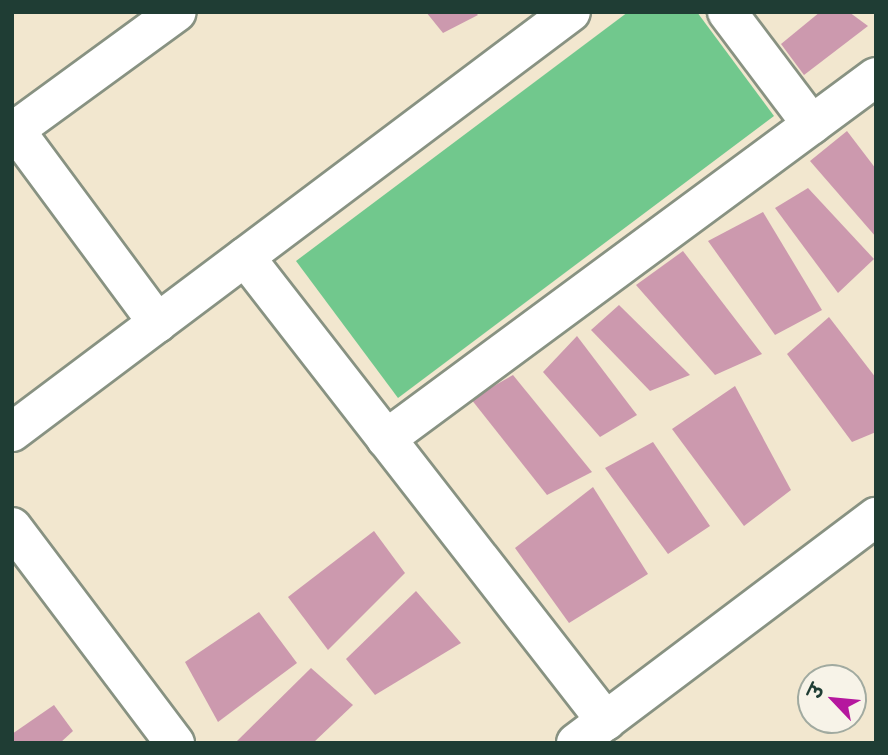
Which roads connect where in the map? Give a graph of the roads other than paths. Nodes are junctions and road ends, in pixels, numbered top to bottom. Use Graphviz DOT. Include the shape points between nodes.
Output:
graph roads {
  1 [pos="177,12"];
  2 [pos="571,12"];
  3 [pos="727,12"];
  4 [pos="876,77"];
  5 [pos="811,125"];
  6 [pos="14,128"];
  7 [pos="245,257"];
  8 [pos="158,323"];
  9 [pos="12,432"];
  10 [pos="386,439"];
  11 [pos="876,517"];
  12 [pos="12,527"];
  13 [pos="591,732"];
  14 [pos="175,743"];
  1 -- 6 [label="street"];
  2 -- 7 [label="street"];
  3 -- 5 [label="street"];
  4 -- 5 [label="street"];
  5 -- 10 [label="street"];
  6 -- 8 [label="street"];
  7 -- 8 [label="street"];
  7 -- 10 [label="street"];
  8 -- 9 [label="street"];
  10 -- 13 [label="street"];
  11 -- 13 [label="street"];
  12 -- 14 [label="street"];
}
